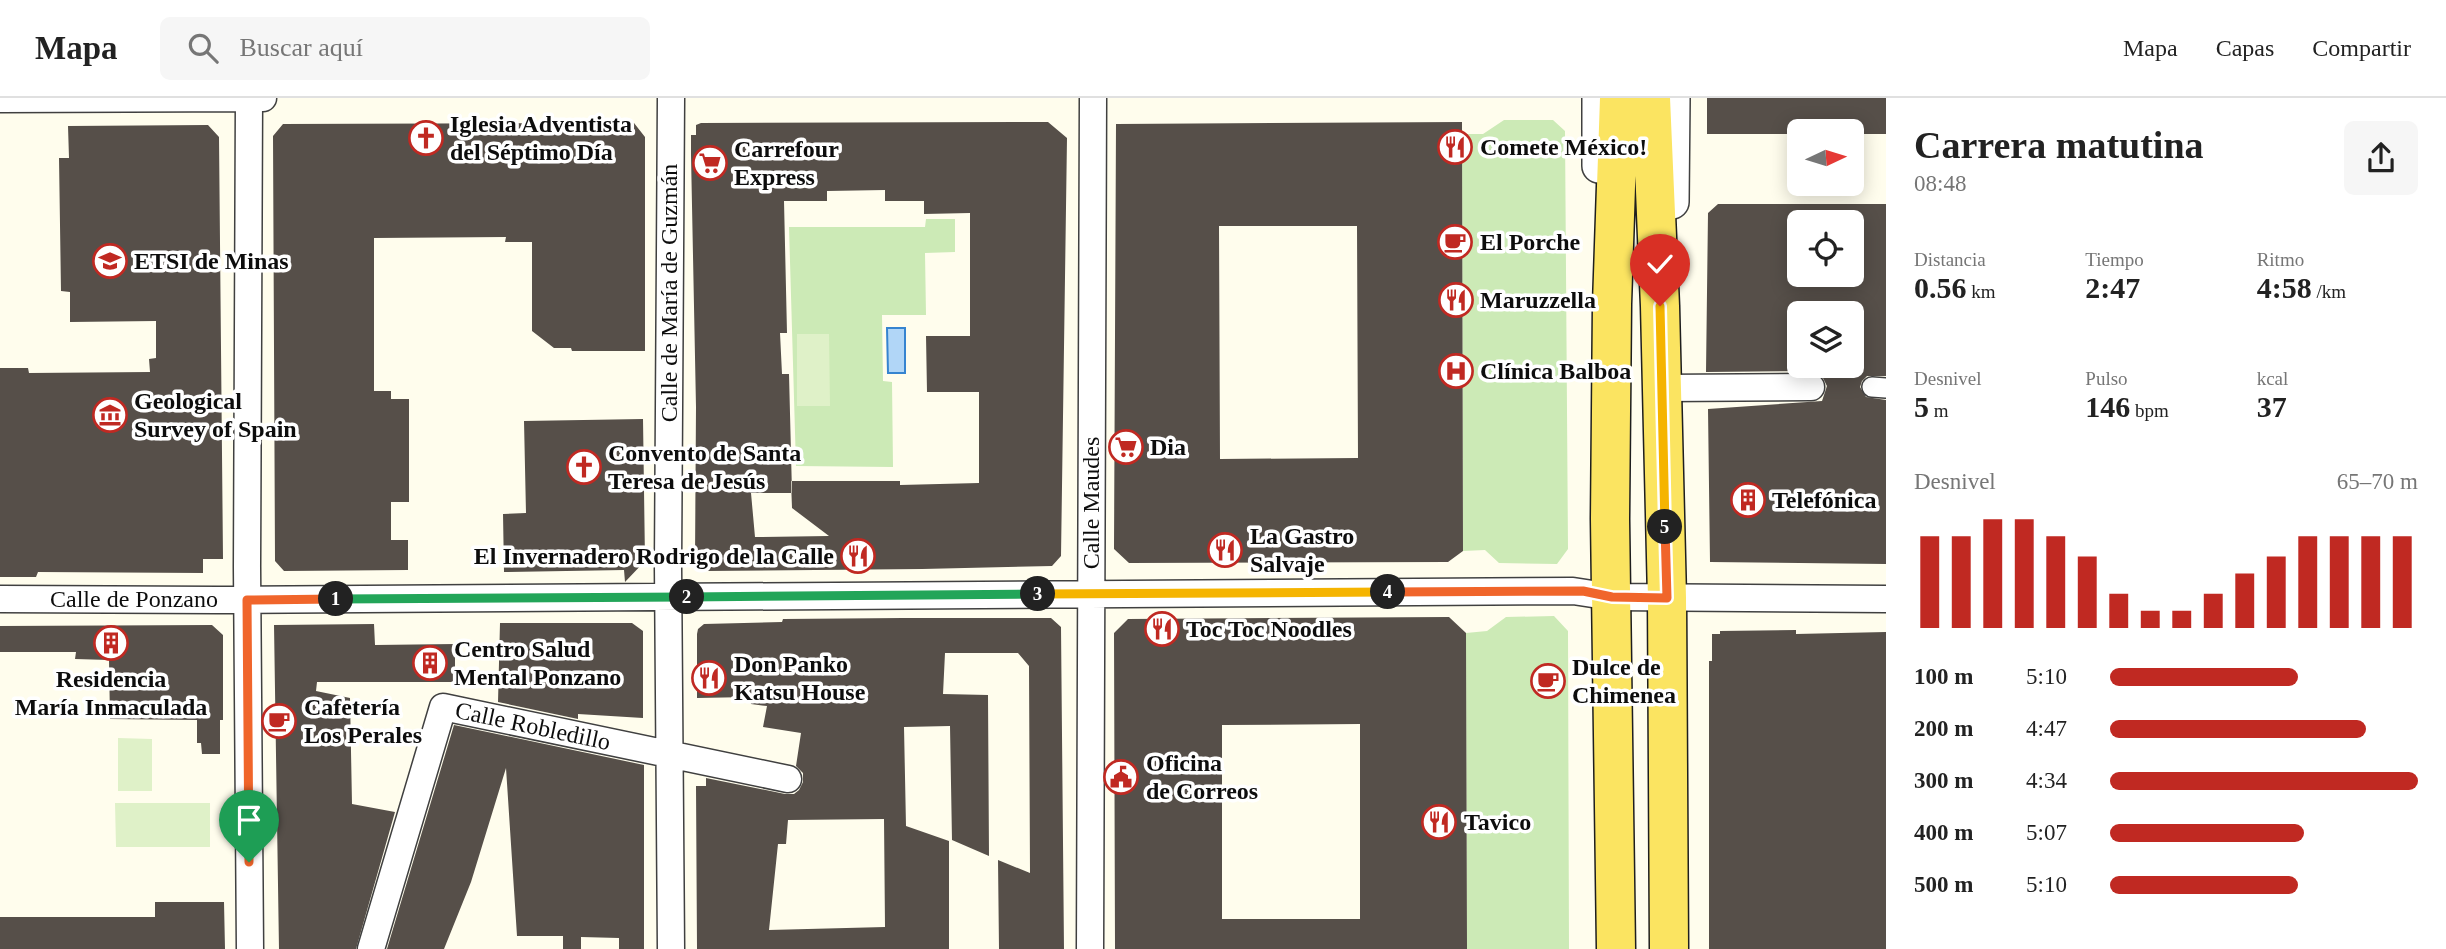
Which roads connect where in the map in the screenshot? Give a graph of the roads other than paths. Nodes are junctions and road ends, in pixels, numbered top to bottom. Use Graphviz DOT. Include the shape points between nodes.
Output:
graph roads {
  1 [pos="249,98"];
  2 [pos="263,98"];
  3 [pos="671,98"];
  4 [pos="1093,98"];
  5 [pos="1651,98"];
  6 [pos="1673,98"];
  7 [pos="0,99"];
  8 [pos="1602,100"];
  9 [pos="1660,306"];
  10 [pos="1811,387"];
  11 [pos="1662,388"];
  12 [pos="1091,594"];
  13 [pos="668,597"];
  14 [pos="1612,597"];
  15 [pos="1667,598"];
  16 [pos="0,599"];
  17 [pos="1886,599"];
  18 [pos="247,600"];
  19 [pos="669,755"];
  20 [pos="788,779"];
  21 [pos="250,949"];
  22 [pos="371,949"];
  23 [pos="671,949"];
  24 [pos="1090,949"];
  25 [pos="1616,949"];
  26 [pos="1669,949"];
  1 -- 2 [label="street"];
  1 -- 7 [label="street"];
  1 -- 18 [label="street"];
  3 -- 13 [label="street, Calle de María de Guzmán"];
  4 -- 12 [label="street, Calle Maudes"];
  5 -- 9 [label="main road"];
  6 -- 9 [label="street" via="1671,230"];
  8 -- 14 [label="main road" via="1612,304"];
  9 -- 11 [label="main road"];
  10 -- 11 [label="street"];
  11 -- 15 [label="main road"];
  12 -- 13 [label="street, Calle de Ponzano"];
  12 -- 14 [label="street, Calle de Ponzano" via="1573,591"];
  12 -- 24 [label="street, Calle Maudes"];
  13 -- 18 [label="street, Calle de Ponzano"];
  13 -- 19 [label="street, Calle de María de Guzmán"];
  14 -- 15 [label="street, Calle de Ponzano"];
  14 -- 25 [label="main road"];
  15 -- 17 [label="street, Calle de Ponzano"];
  15 -- 26 [label="main road"];
  16 -- 18 [label="street, Calle de Ponzano"];
  18 -- 21 [label="street"];
  19 -- 20 [label="street, Calle Robledillo"];
  19 -- 22 [label="street, Calle Robledillo" via="443,707"];
  19 -- 23 [label="street, Calle de María de Guzmán"];
}
